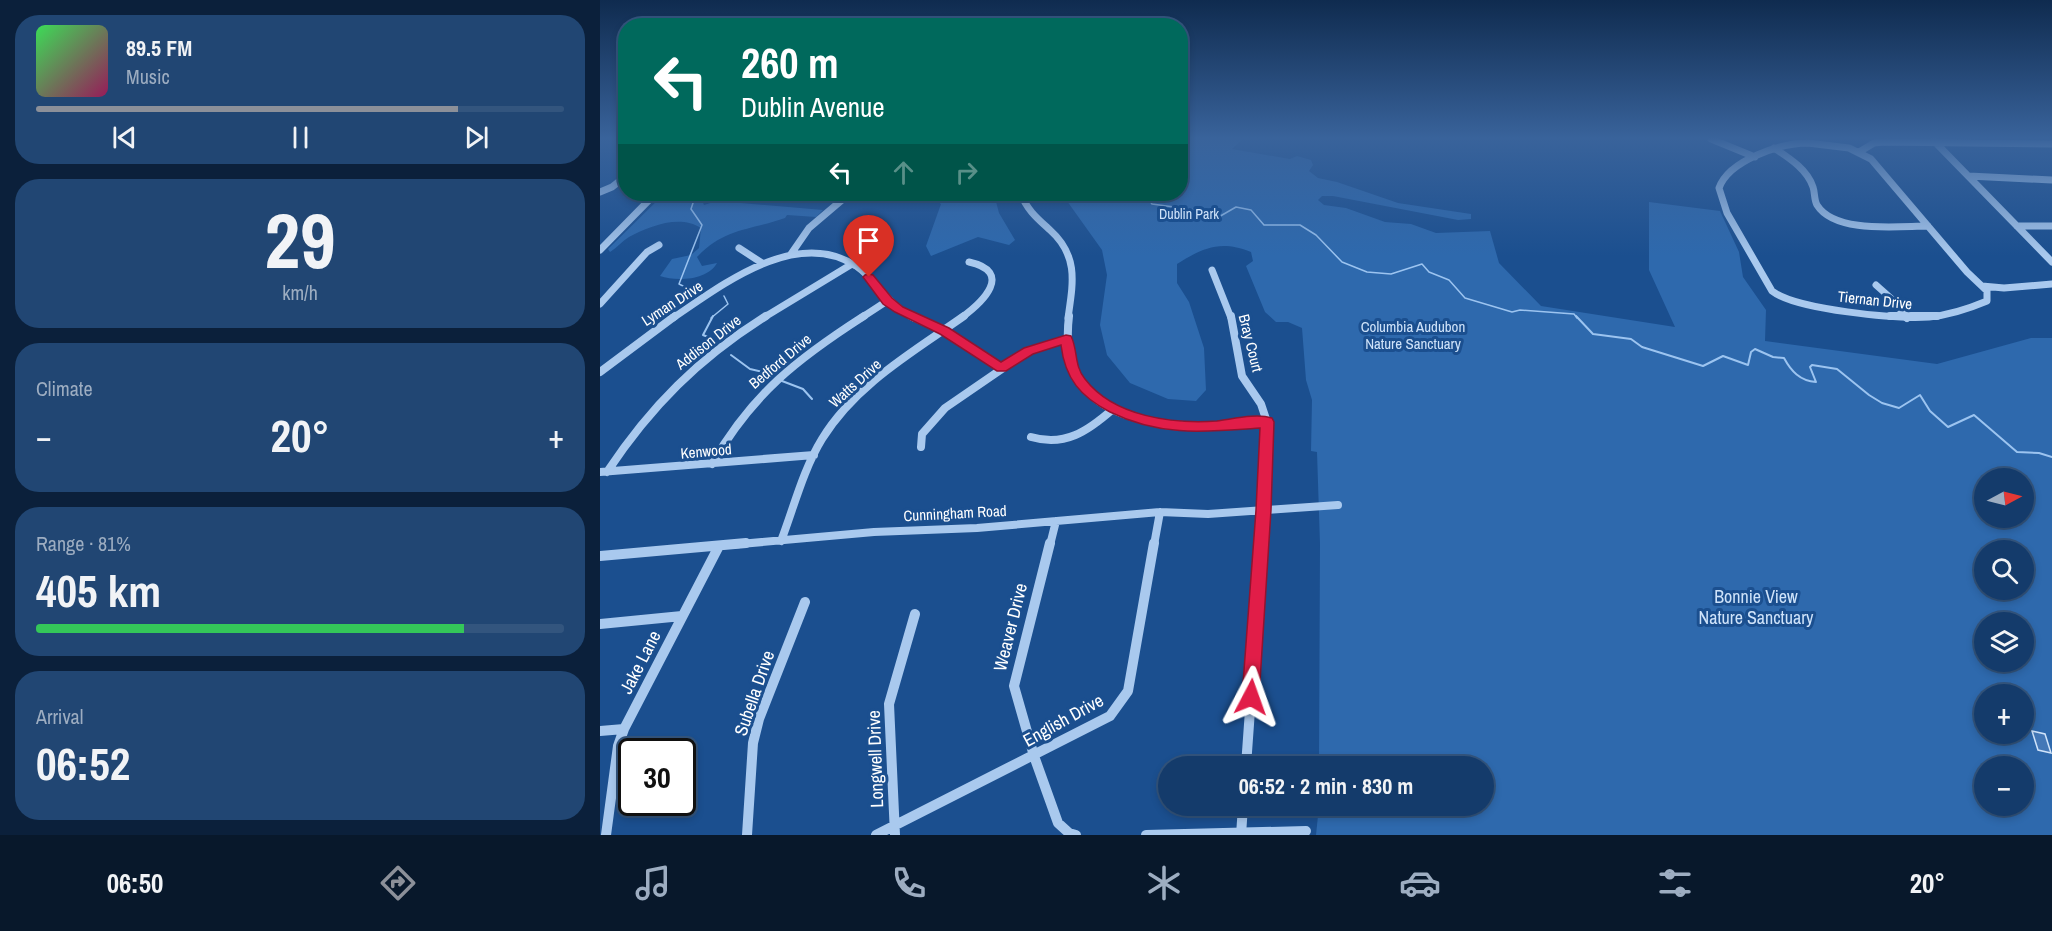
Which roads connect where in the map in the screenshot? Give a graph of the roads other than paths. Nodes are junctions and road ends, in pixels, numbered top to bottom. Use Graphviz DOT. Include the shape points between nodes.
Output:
graph roads {
  1 [pos="1724,178"];
  2 [pos="1809,178"];
  3 [pos="1887,178"];
  4 [pos="1971,178"];
  5 [pos="2010,178"];
  6 [pos="2052,180"];
  7 [pos="618,182"];
  8 [pos="600,192"];
  9 [pos="648,201"];
  10 [pos="841,201"];
  11 [pos="1026,201"];
  12 [pos="1928,226"];
  13 [pos="2017,226"];
  14 [pos="2052,226"];
  15 [pos="659,245"];
  16 [pos="739,248"];
  17 [pos="600,250"];
  18 [pos="791,254"];
  19 [pos="969,262"];
  20 [pos="2052,262"];
  21 [pos="762,263"];
  22 [pos="852,264"];
  23 [pos="1212,270"];
  24 [pos="2052,284"];
  25 [pos="1876,285"];
  26 [pos="1985,289"];
  27 [pos="887,301"];
  28 [pos="600,304"];
  29 [pos="1907,318"];
  30 [pos="944,331"];
  31 [pos="1066,339"];
  32 [pos="1001,368"];
  33 [pos="600,371"];
  34 [pos="1113,409"];
  35 [pos="1267,422"];
  36 [pos="1031,437"];
  37 [pos="921,447"];
  38 [pos="814,455"];
  39 [pos="712,464"];
  40 [pos="603,472"];
  41 [pos="1338,505"];
  42 [pos="1264,510"];
  43 [pos="1160,512"];
  44 [pos="1056,521"];
  45 [pos="781,541"];
  46 [pos="719,546"];
  47 [pos="600,555"];
  48 [pos="805,602"];
  49 [pos="915,614"];
  50 [pos="682,616"];
  51 [pos="600,624"];
  52 [pos="624,729"];
  53 [pos="600,731"];
  54 [pos="1034,756"];
  55 [pos="1247,756"];
  56 [pos="1242,816"];
  57 [pos="895,830"];
  58 [pos="1306,831"];
  59 [pos="1241,833"];
  60 [pos="606,835"];
  61 [pos="747,835"];
  62 [pos="876,835"];
  63 [pos="1076,835"];
  64 [pos="1146,835"];
  1 -- 29 [label="street, Tiernan Drive" via="1719,189 1733,225 1751,252 1763,281 1778,296 1801,305"];
  2 -- 12 [label="street" via="1815,202 1838,221 1861,226"];
  3 -- 12 [label="street"];
  4 -- 13 [label="street"];
  5 -- 6 [label="street"];
  7 -- 8 [label="street"];
  9 -- 17 [label="street"];
  10 -- 18 [label="street" via="809,228"];
  11 -- 31 [label="street" via="1057,234 1070,257 1073,286"];
  12 -- 26 [label="street"];
  13 -- 14 [label="street"];
  13 -- 20 [label="street"];
  15 -- 28 [label="street" via="647,252"];
  16 -- 21 [label="street"];
  18 -- 21 [label="street, Lyman Drive"];
  18 -- 22 [label="street"];
  19 -- 30 [label="street" via="981,264 990,272 991,287 979,306"];
  21 -- 33 [label="street, Lyman Drive" via="674,316"];
  22 -- 27 [label="street" via="869,277"];
  22 -- 40 [label="street, Addison Drive" via="753,324 698,364 650,412"];
  23 -- 35 [label="street, Bray Court" via="1233,322 1242,376 1261,404"];
  24 -- 26 [label="street"];
  25 -- 29 [label="street"];
  26 -- 29 [label="street, Tiernan Drive" via="1989,298 1982,303 1942,315"];
  27 -- 30 [label="street"];
  27 -- 39 [label="street, Bedford Drive" via="780,375 740,416"];
  30 -- 32 [label="street"];
  30 -- 38 [label="street, Watts Drive" via="862,390 835,420"];
  31 -- 32 [label="street" via="1028,351"];
  31 -- 34 [label="street" via="1070,363 1080,382"];
  32 -- 37 [label="street" via="945,408 922,434"];
  34 -- 35 [label="street" via="1163,425 1202,427"];
  34 -- 36 [label="street" via="1076,437 1042,442"];
  35 -- 42 [label="street"];
  38 -- 39 [label="street, Kenwood"];
  38 -- 45 [label="street, Watts Drive"];
  39 -- 40 [label="street, Kenwood"];
  41 -- 42 [label="street, Cunningham Road"];
  42 -- 43 [label="street, Cunningham Road"];
  42 -- 55 [label="street"];
  43 -- 44 [label="street, Cunningham Road"];
  43 -- 54 [label="street, English Drive" via="1128,691 1110,716"];
  44 -- 45 [label="street, Cunningham Road"];
  44 -- 54 [label="street, Weaver Drive" via="1015,675 1014,686"];
  45 -- 46 [label="street, Cunningham Road"];
  46 -- 47 [label="street, Cunningham Road"];
  46 -- 50 [label="street, Jake Lane"];
  48 -- 61 [label="street, Subella Drive" via="753,743"];
  49 -- 57 [label="street, Longwell Drive" via="889,704"];
  50 -- 51 [label="street"];
  50 -- 52 [label="street, Jake Lane"];
  52 -- 53 [label="street"];
  52 -- 60 [label="street, Jake Lane" via="618,746"];
  54 -- 57 [label="street, English Drive"];
  54 -- 63 [label="street, Weaver Drive" via="1058,823"];
  56 -- 59 [label="street"];
  57 -- 62 [label="street, English Drive"];
  58 -- 59 [label="street"];
  59 -- 64 [label="street"];
}
